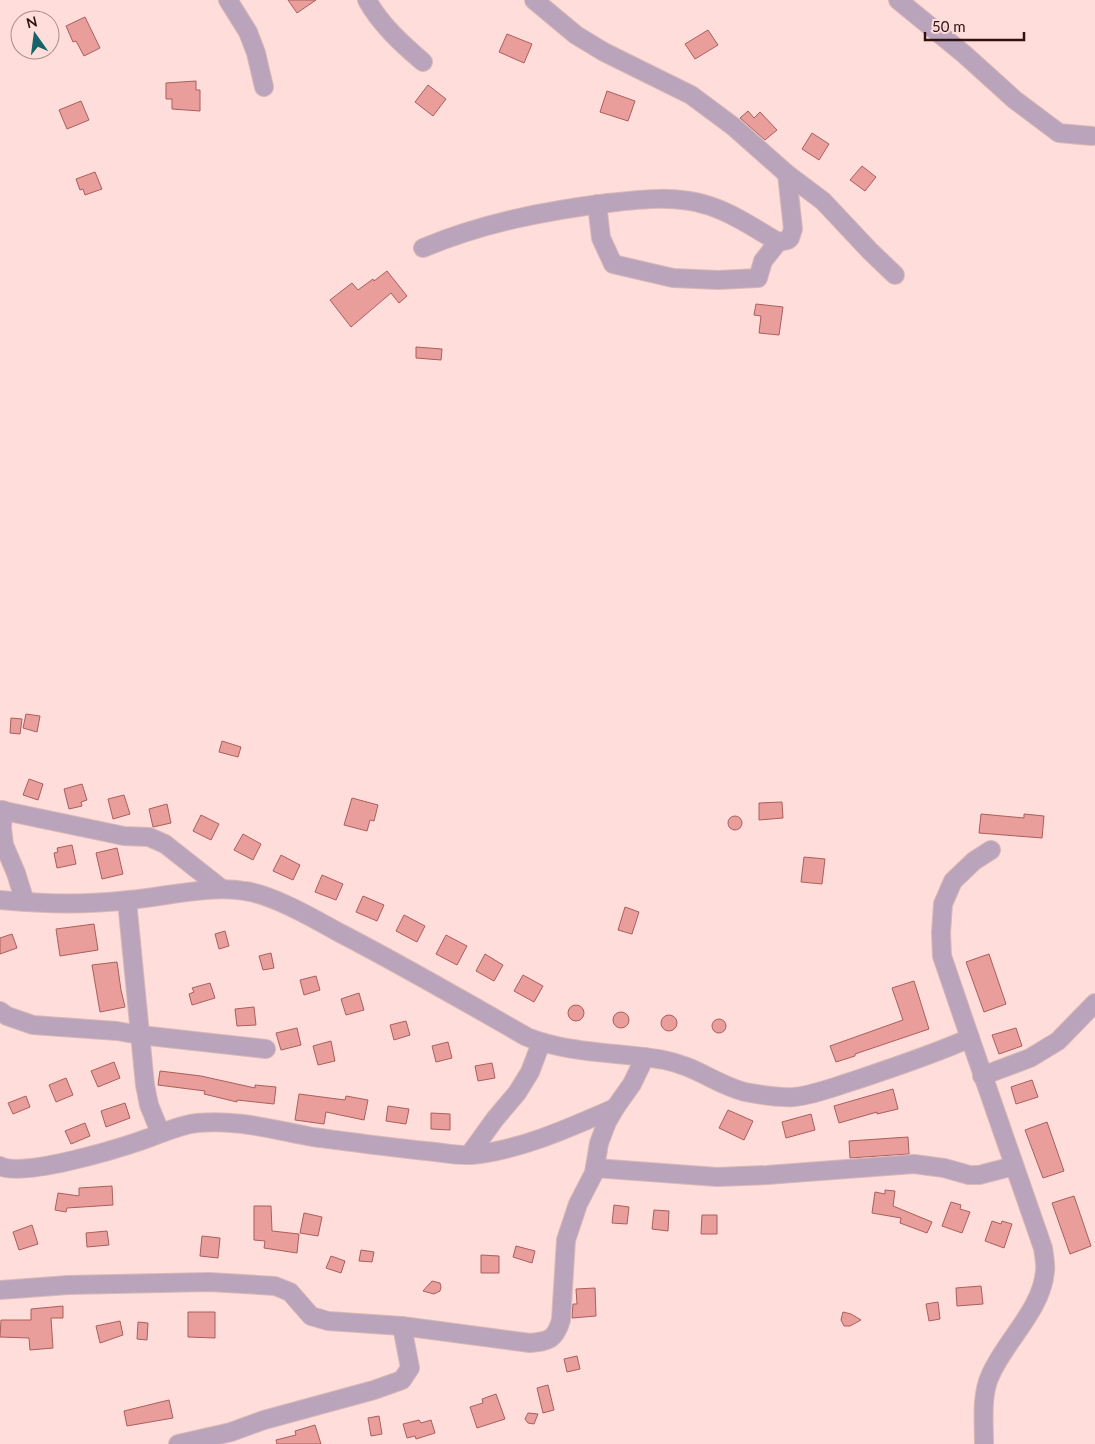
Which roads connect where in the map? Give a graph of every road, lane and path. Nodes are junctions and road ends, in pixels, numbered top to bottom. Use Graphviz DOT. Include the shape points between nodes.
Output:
graph roads {
  1 [pos="228,0"];
  2 [pos="366,0"];
  3 [pos="534,0"];
  4 [pos="898,0"];
  5 [pos="423,62"];
  6 [pos="264,87"];
  7 [pos="1092,136"];
  8 [pos="787,174"];
  9 [pos="597,204"];
  10 [pos="778,242"];
  11 [pos="423,248"];
  12 [pos="895,275"];
  13 [pos="2,810"];
  14 [pos="991,850"];
  15 [pos="222,890"];
  16 [pos="0,900"];
  17 [pos="127,901"];
  18 [pos="25,902"];
  19 [pos="1095,1003"];
  20 [pos="0,1011"];
  21 [pos="140,1035"];
  22 [pos="970,1038"];
  23 [pos="541,1043"];
  24 [pos="266,1049"];
  25 [pos="645,1056"];
  26 [pos="982,1076"];
  27 [pos="615,1108"];
  28 [pos="160,1132"];
  29 [pos="469,1155"];
  30 [pos="1014,1166"];
  31 [pos="2,1168"];
  32 [pos="595,1168"];
  33 [pos="0,1290"];
  34 [pos="402,1326"];
  35 [pos="178,1444"];
  36 [pos="984,1444"];
  1 -- 6 [label="street" via="248,32"];
  2 -- 5 [label="street" via="400,42"];
  3 -- 8 [label="street" via="576,35 604,52 691,95 734,127"];
  4 -- 7 [label="street" via="1015,100 1059,133"];
  8 -- 10 [label="street" via="793,229 788,240"];
  8 -- 12 [label="street" via="823,201"];
  9 -- 10 [label="street" via="675,199 709,205"];
  9 -- 10 [label="street" via="601,238 613,264 673,278 758,278 763,261"];
  9 -- 11 [label="street" via="525,216"];
  13 -- 15 [label="street" via="124,836 149,837 165,844"];
  13 -- 18 [label="street" via="4,845"];
  14 -- 22 [label="street" via="954,881 943,904 942,956"];
  15 -- 17 [label="street"];
  15 -- 23 [label="street" via="262,895 309,916"];
  16 -- 18 [label="street"];
  17 -- 18 [label="street"];
  17 -- 21 [label="street"];
  19 -- 26 [label="street" via="1058,1041 1030,1058"];
  20 -- 21 [label="street" via="33,1025"];
  21 -- 24 [label="street"];
  21 -- 28 [label="street" via="148,1098"];
  22 -- 25 [label="street" via="876,1074 794,1097 743,1091 686,1065"];
  22 -- 26 [label="street"];
  23 -- 25 [label="street"];
  23 -- 29 [label="street" via="517,1094"];
  25 -- 27 [label="street" via="632,1084"];
  26 -- 30 [label="street"];
  27 -- 29 [label="street" via="566,1129 508,1148"];
  27 -- 32 [label="street" via="598,1143"];
  28 -- 29 [label="street" via="195,1123 243,1123 373,1146"];
  28 -- 31 [label="street" via="145,1140 76,1159"];
  30 -- 32 [label="street" via="979,1175 914,1164 717,1177"];
  30 -- 36 [label="street" via="1043,1248 1045,1273 1029,1314 990,1375 984,1398"];
  32 -- 34 [label="street" via="566,1240 561,1320 551,1339 521,1342"];
  33 -- 34 [label="street" via="209,1282 267,1285 290,1292 311,1316 328,1321"];
  34 -- 35 [label="street" via="410,1368 402,1380 231,1432"];
}
